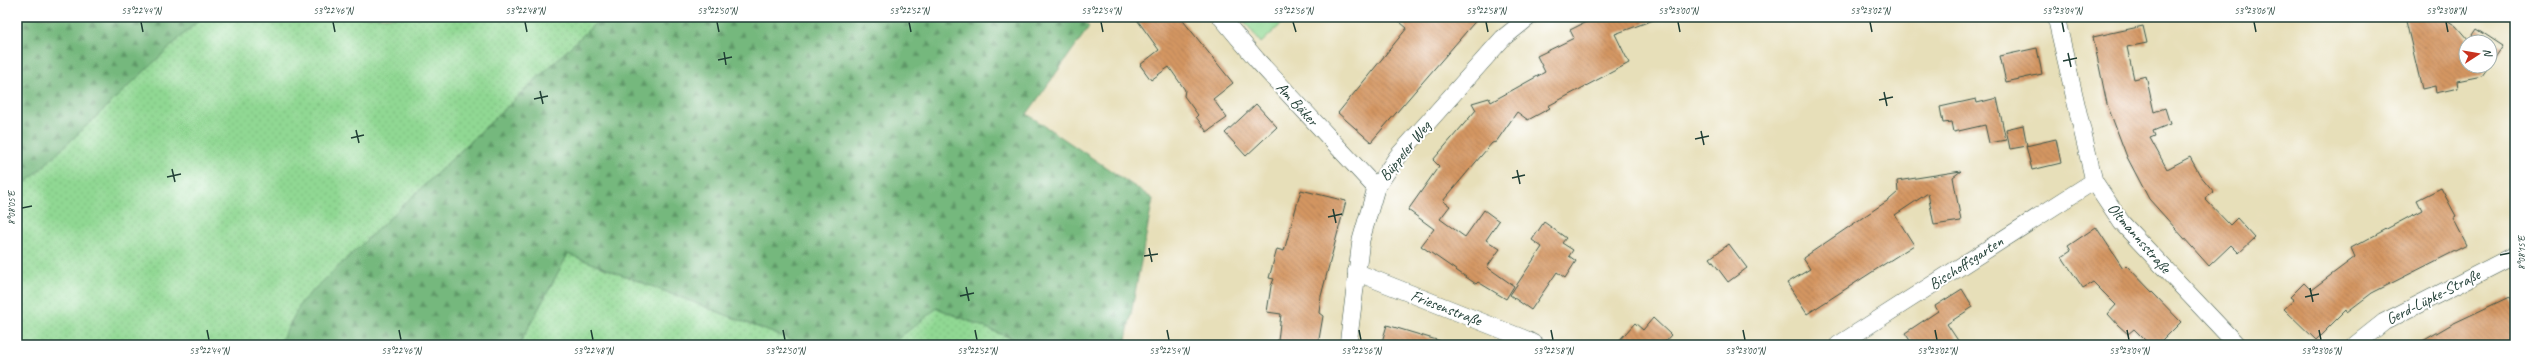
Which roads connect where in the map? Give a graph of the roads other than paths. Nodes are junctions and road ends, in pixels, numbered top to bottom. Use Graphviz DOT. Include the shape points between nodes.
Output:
graph roads {
  1 [pos="1221,17"];
  2 [pos="1528,17"];
  3 [pos="2056,17"];
  4 [pos="2094,181"];
  5 [pos="1376,188"];
  6 [pos="2515,255"];
  7 [pos="1356,272"];
  8 [pos="1348,345"];
  9 [pos="1536,345"];
  10 [pos="1838,345"];
  11 [pos="2237,345"];
  12 [pos="2355,345"];
  1 -- 5 [label="street, Am Bäker" via="1256,60"];
  2 -- 5 [label="street, Büppeler Weg" via="1498,44 1398,157"];
  3 -- 4 [label="street, Oltmannsstraße"];
  4 -- 10 [label="street, Bischoffsgarten"];
  4 -- 11 [label="street, Oltmannsstraße" via="2122,223"];
  5 -- 7 [label="street, Büppeler Weg" via="1361,240"];
  6 -- 12 [label="street, Gerd-Lüpke-Straße" via="2384,322"];
  7 -- 8 [label="street, Büppeler Weg"];
  7 -- 9 [label="street, Friesenstraße"];
}
